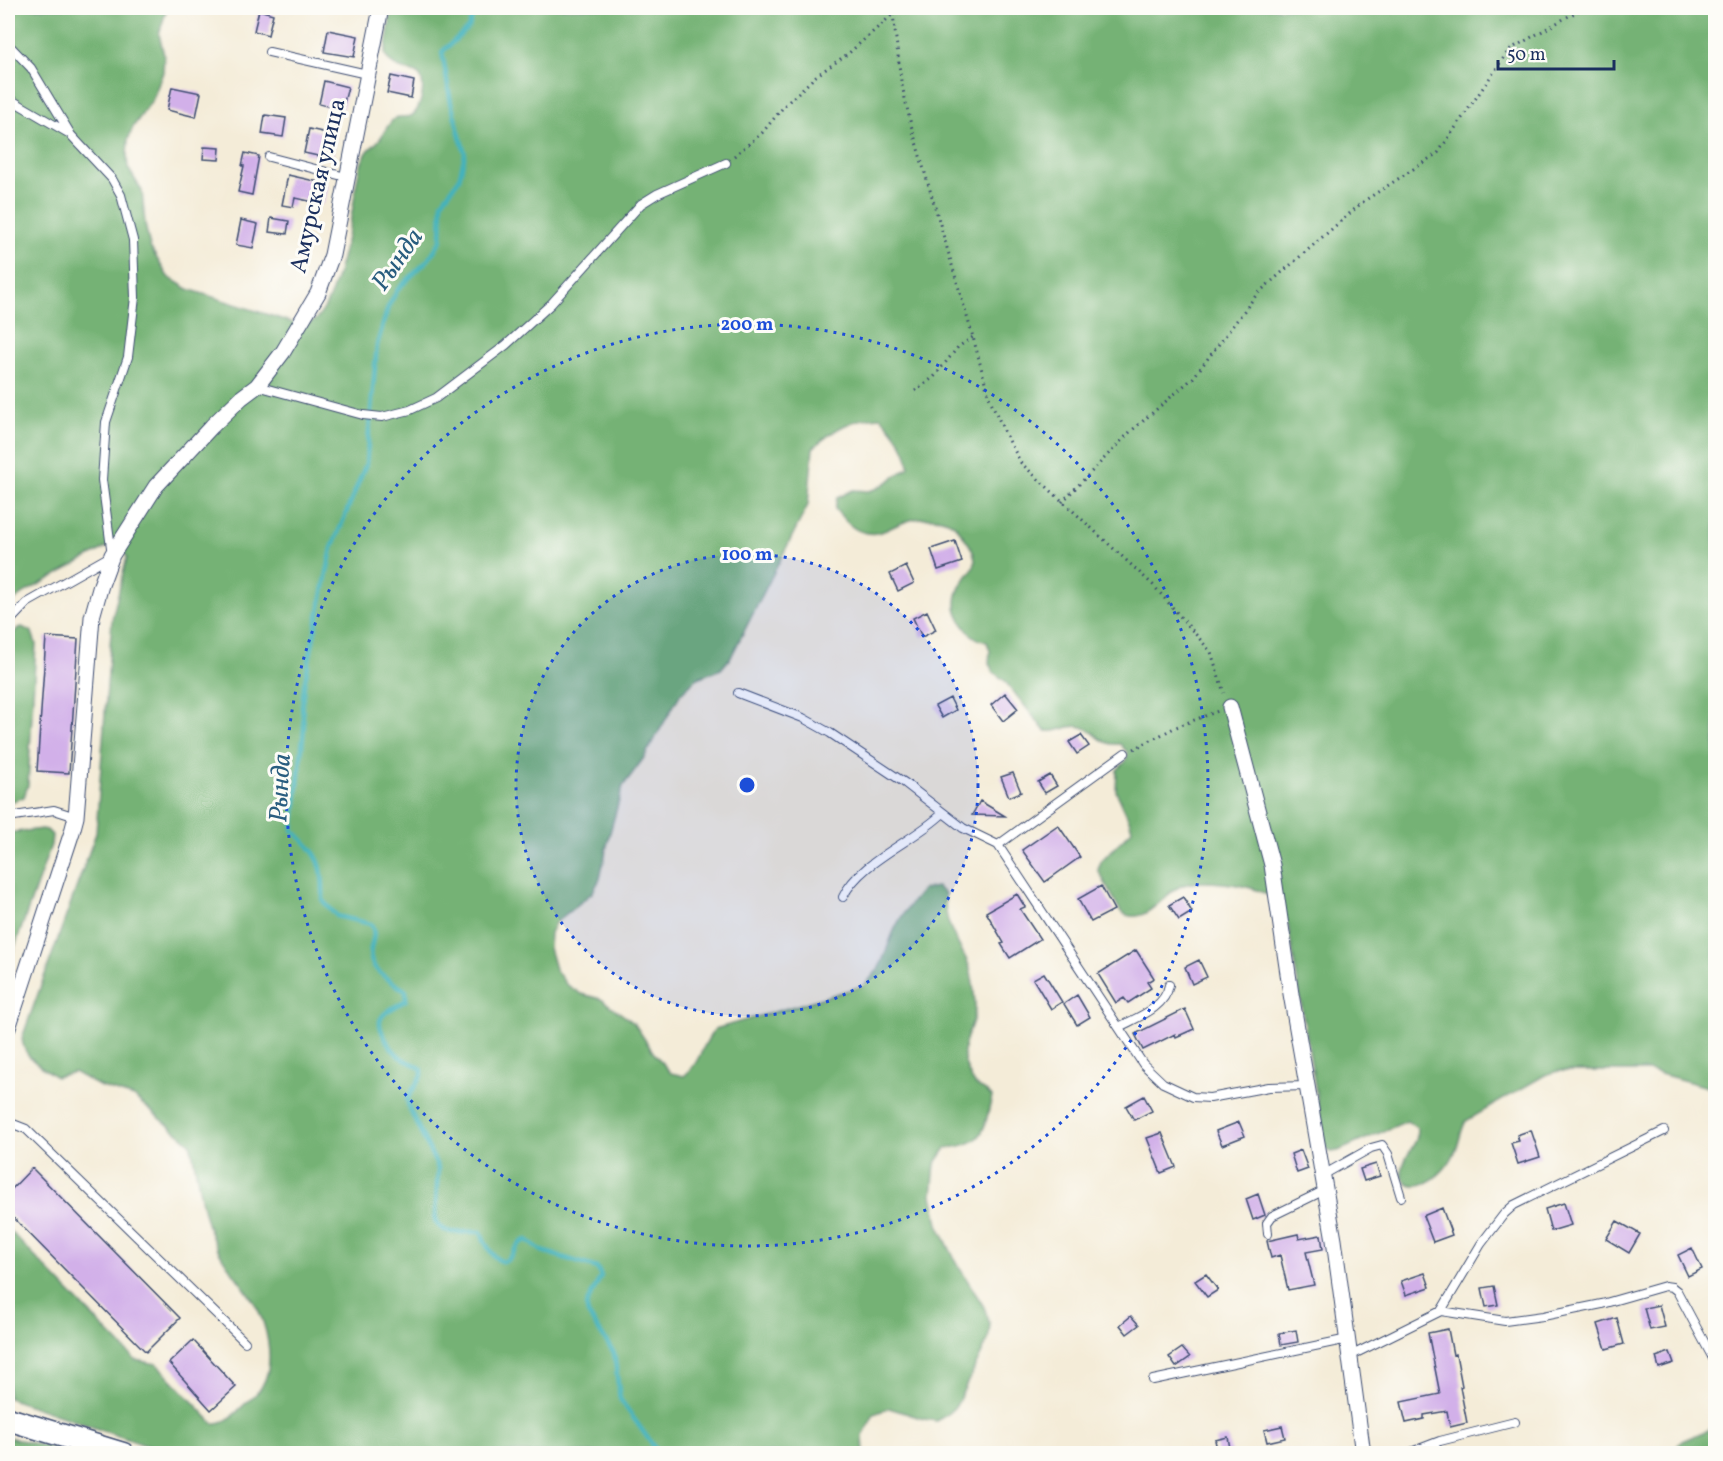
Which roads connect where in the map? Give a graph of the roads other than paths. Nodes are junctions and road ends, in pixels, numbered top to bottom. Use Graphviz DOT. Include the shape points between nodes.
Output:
graph roads {
  1 [pos="381,8"];
  2 [pos="8,44"];
  3 [pos="269,52"];
  4 [pos="368,74"];
  5 [pos="8,98"];
  6 [pos="70,135"];
  7 [pos="269,157"];
  8 [pos="726,163"];
  9 [pos="346,177"];
  10 [pos="257,387"];
  11 [pos="112,555"];
  12 [pos="8,622"];
  13 [pos="738,693"];
  14 [pos="1230,707"];
  15 [pos="1125,753"];
  16 [pos="942,814"];
  17 [pos="8,817"];
  18 [pos="76,817"];
  19 [pos="998,845"];
  20 [pos="843,897"];
  21 [pos="1170,984"];
  22 [pos="1119,1027"];
  23 [pos="8,1028"];
  24 [pos="1307,1086"];
  25 [pos="8,1122"];
  26 [pos="1664,1131"];
  27 [pos="1324,1182"];
  28 [pos="1401,1197"];
  29 [pos="1268,1234"];
  30 [pos="1441,1311"];
  31 [pos="1348,1340"];
  32 [pos="245,1342"];
  33 [pos="1350,1356"];
  34 [pos="1716,1364"];
  35 [pos="1153,1380"];
  36 [pos="8,1419"];
  37 [pos="1515,1422"];
  38 [pos="123,1454"];
  39 [pos="1363,1454"];
  40 [pos="1406,1454"];
  1 -- 4 [label="street, Амурская улица"];
  2 -- 6 [label="lane" via="31,68"];
  3 -- 4 [label="lane"];
  4 -- 9 [label="street, Амурская улица"];
  5 -- 6 [label="lane"];
  6 -- 11 [label="lane" via="112,179 121,195 132,240 135,297 130,345 106,422 102,480"];
  7 -- 9 [label="lane"];
  8 -- 10 [label="lane" via="641,204 551,304 506,345 436,398 382,417"];
  9 -- 10 [label="street, Амурская улица" via="332,255 318,293"];
  10 -- 11 [label="street, Амурская улица" via="241,398 156,486"];
  11 -- 12 [label="lane" via="27,603"];
  11 -- 18 [label="street, Амурская улица" via="92,618"];
  13 -- 16 [label="lane" via="830,733 905,783"];
  14 -- 24 [label="street" via="1272,865"];
  15 -- 19 [label="lane"];
  16 -- 19 [label="lane"];
  16 -- 20 [label="lane" via="855,879"];
  17 -- 18 [label="lane" via="54,810"];
  18 -- 23 [label="street, Амурская улица"];
  19 -- 22 [label="lane"];
  21 -- 22 [label="lane" via="1162,1001"];
  22 -- 24 [label="lane" via="1153,1076 1193,1097"];
  24 -- 27 [label="street"];
  25 -- 32 [label="lane" via="26,1129"];
  26 -- 30 [label="lane" via="1514,1205 1481,1244"];
  27 -- 28 [label="lane" via="1371,1148 1382,1145"];
  27 -- 29 [label="lane" via="1272,1216 1266,1223"];
  27 -- 31 [label="street"];
  30 -- 33 [label="lane"];
  30 -- 34 [label="lane" via="1505,1321 1560,1313 1672,1287 1687,1307"];
  31 -- 33 [label="street"];
  31 -- 35 [label="lane"];
  33 -- 39 [label="street"];
  36 -- 38 [label="main road"];
  37 -- 40 [label="lane"];
}
